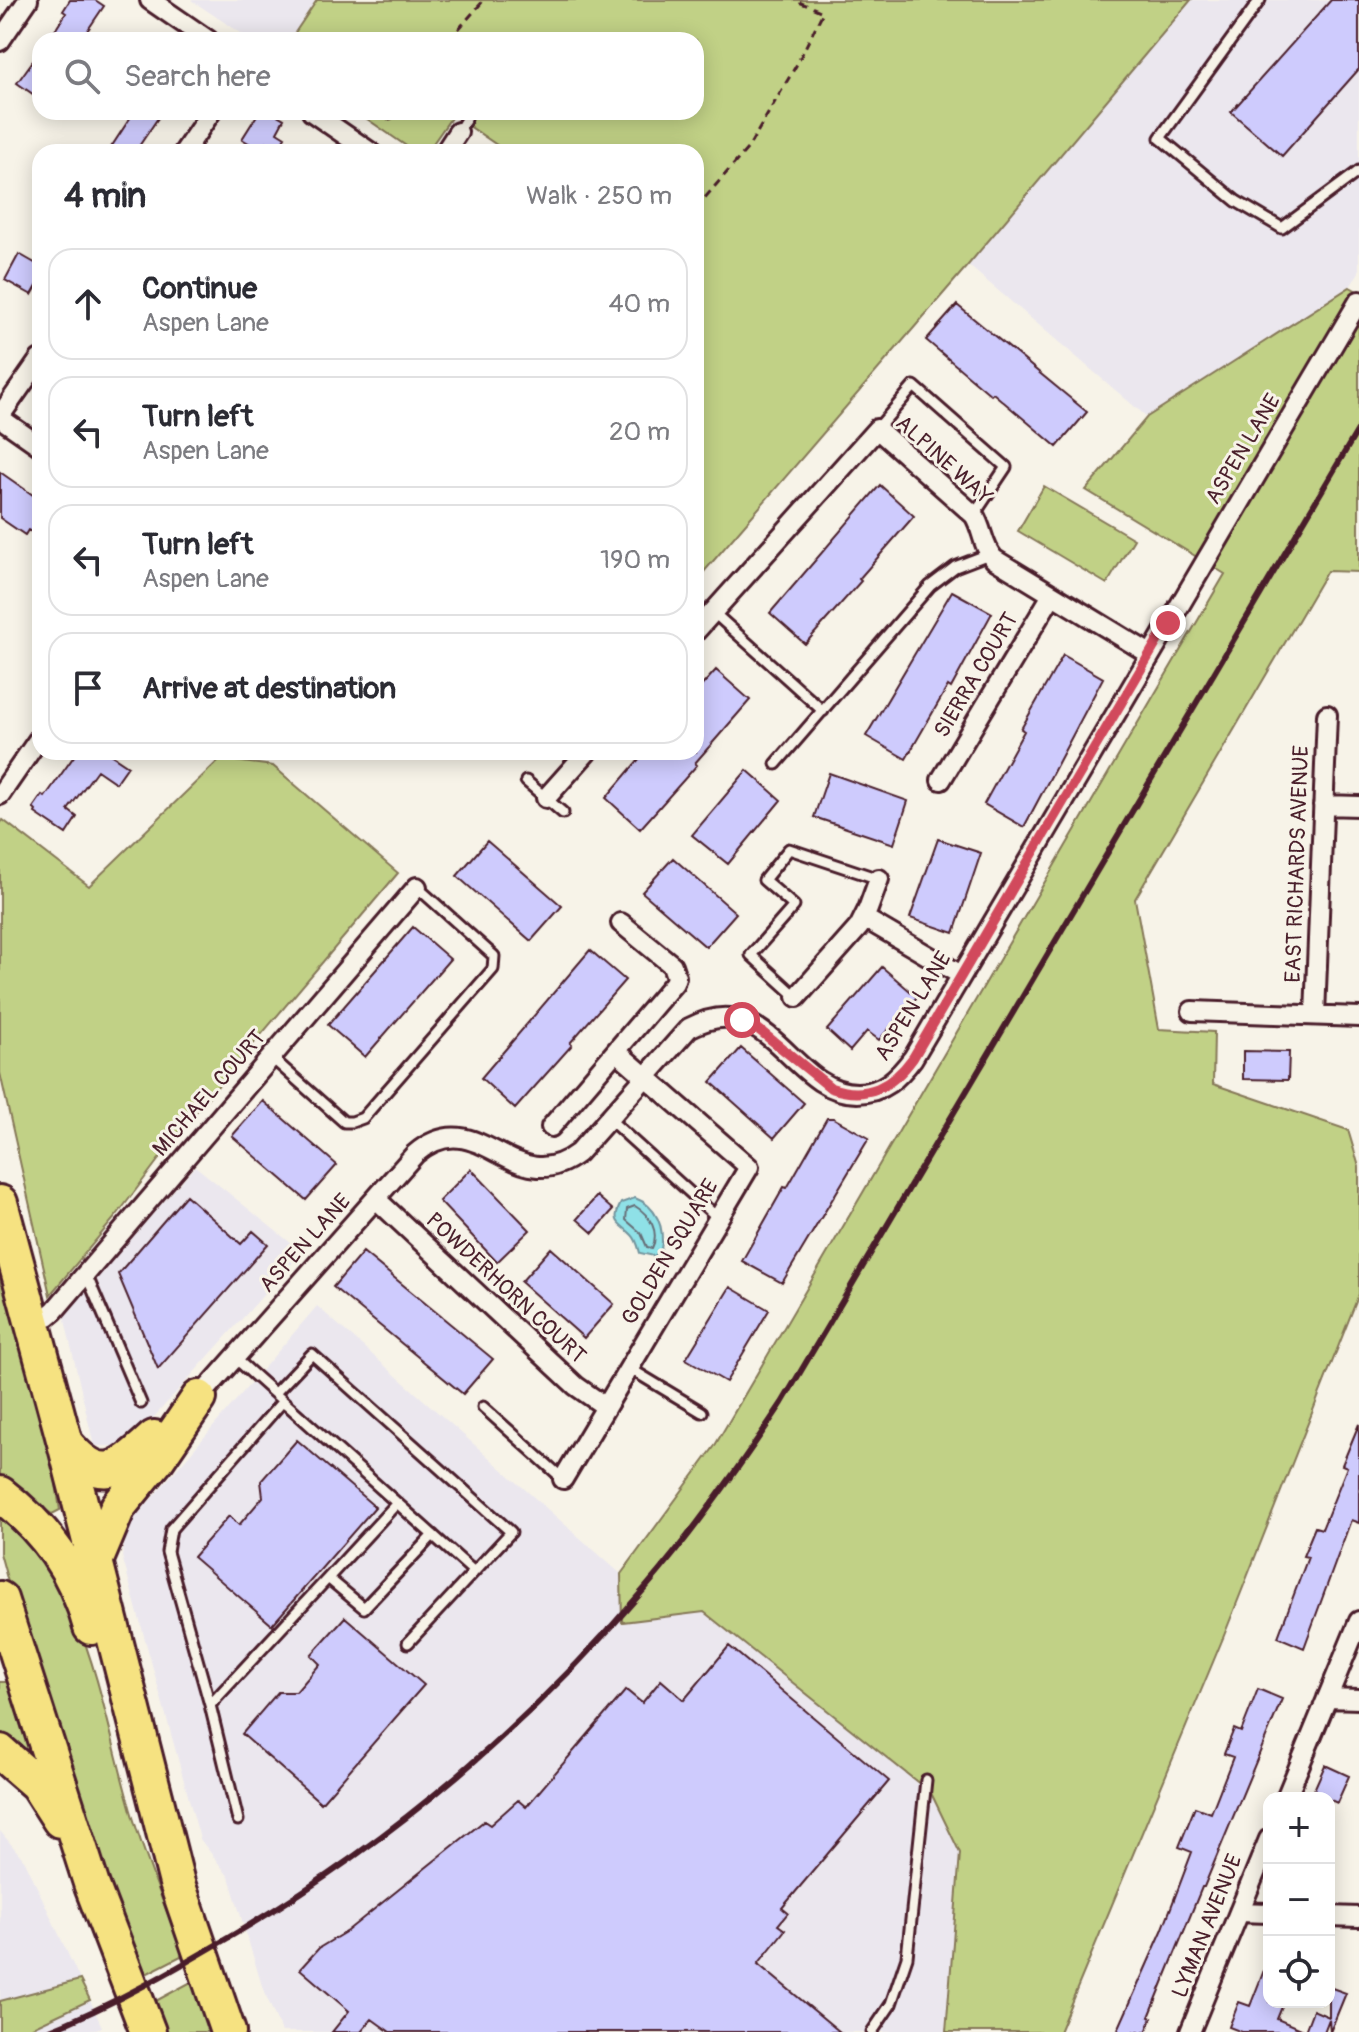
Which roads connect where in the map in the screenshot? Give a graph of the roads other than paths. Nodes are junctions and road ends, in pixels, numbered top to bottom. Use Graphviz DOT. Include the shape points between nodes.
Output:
graph roads {
  1 [pos="28,0"];
  2 [pos="150,0"];
  3 [pos="1260,0"];
  4 [pos="196,32"];
  5 [pos="0,41"];
  6 [pos="206,120"];
  7 [pos="324,120"];
  8 [pos="465,120"];
  9 [pos="458,132"];
  10 [pos="189,144"];
  11 [pos="358,144"];
  12 [pos="450,144"];
  13 [pos="1359,171"];
  14 [pos="1359,301"];
  15 [pos="32,371"];
  16 [pos="0,417"];
  17 [pos="877,429"];
  18 [pos="32,440"];
  19 [pos="974,515"];
  20 [pos="989,554"];
  21 [pos="1052,595"];
  22 [pos="713,612"];
  23 [pos="704,622"];
  24 [pos="1150,654"];
  25 [pos="823,711"];
  26 [pos="1327,715"];
  27 [pos="32,749"];
  28 [pos="580,760"];
  29 [pos="776,764"];
  30 [pos="941,780"];
  31 [pos="526,781"];
  32 [pos="0,795"];
  33 [pos="546,798"];
  34 [pos="1323,805"];
  35 [pos="1359,806"];
  36 [pos="563,813"];
  37 [pos="879,879"];
  38 [pos="417,887"];
  39 [pos="864,918"];
  40 [pos="621,923"];
  41 [pos="961,975"];
  42 [pos="797,997"];
  43 [pos="1192,1011"];
  44 [pos="1315,1015"];
  45 [pos="1359,1017"];
  46 [pos="616,1051"];
  47 [pos="271,1057"];
  48 [pos="645,1077"];
  49 [pos="608,1118"];
  50 [pos="551,1127"];
  51 [pos="376,1199"];
  52 [pos="0,1203"];
  53 [pos="718,1218"];
  54 [pos="86,1274"];
  55 [pos="32,1321"];
  56 [pos="235,1358"];
  57 [pos="629,1368"];
  58 [pos="275,1393"];
  59 [pos="199,1398"];
  60 [pos="283,1401"];
  61 [pos="141,1403"];
  62 [pos="483,1407"];
  63 [pos="606,1407"];
  64 [pos="702,1412"];
  65 [pos="65,1443"];
  66 [pos="563,1479"];
  67 [pos="0,1494"];
  68 [pos="397,1503"];
  69 [pos="433,1535"];
  70 [pos="95,1562"];
  71 [pos="473,1571"];
  72 [pos="328,1578"];
  73 [pos="0,1599"];
  74 [pos="1359,1621"];
  75 [pos="408,1643"];
  76 [pos="1327,1698"];
  77 [pos="1359,1699"];
  78 [pos="210,1705"];
  79 [pos="142,1748"];
  80 [pos="0,1752"];
  81 [pos="926,1780"];
  82 [pos="1288,1792"];
  83 [pos="238,1820"];
  84 [pos="1263,1854"];
  85 [pos="92,1886"];
  86 [pos="1239,1912"];
  87 [pos="1263,1913"];
  88 [pos="1335,1916"];
  89 [pos="1359,1917"];
  90 [pos="227,2026"];
  91 [pos="148,2032"];
  92 [pos="872,2032"];
  93 [pos="1190,2032"];
  1 -- 5 [label="street"];
  2 -- 4 [label="street"];
  3 -- 13 [label="lane" via="1160,138 1236,201 1282,228"];
  6 -- 10 [label="street"];
  7 -- 11 [label="street"];
  8 -- 9 [label="lane"];
  9 -- 12 [label="street"];
  14 -- 24 [label="street, ASPEN LANE"];
  15 -- 16 [label="street"];
  16 -- 18 [label="street"];
  17 -- 19 [label="street, ALPINE WAY"];
  17 -- 19 [label="lane" via="914,386 949,416 1006,467"];
  17 -- 22 [label="street, ALPINE WAY"];
  19 -- 20 [label="street, ALPINE WAY"];
  20 -- 21 [label="street"];
  20 -- 25 [label="lane" via="938,579"];
  21 -- 24 [label="street"];
  21 -- 30 [label="street, SIERRA COURT"];
  22 -- 23 [label="street, ALPINE WAY"];
  22 -- 25 [label="lane"];
  24 -- 41 [label="street, ASPEN LANE"];
  25 -- 29 [label="lane"];
  26 -- 34 [label="street, EAST RICHARDS AVENUE"];
  27 -- 32 [label="street"];
  28 -- 33 [label="street"];
  31 -- 33 [label="lane"];
  33 -- 36 [label="lane"];
  34 -- 35 [label="street"];
  34 -- 44 [label="street, EAST RICHARDS AVENUE"];
  37 -- 39 [label="street"];
  37 -- 42 [label="lane" via="789,849 764,880 794,906 751,955"];
  38 -- 47 [label="street, MICHAEL COURT"];
  38 -- 47 [label="lane" via="494,956 493,969 363,1118 344,1122"];
  39 -- 41 [label="street"];
  39 -- 42 [label="street"];
  40 -- 46 [label="street" via="672,965 676,977"];
  41 -- 48 [label="street, ASPEN LANE" via="905,1069 877,1091 831,1088 753,1025 732,1018 710,1019 689,1028"];
  43 -- 44 [label="street"];
  44 -- 45 [label="street"];
  46 -- 48 [label="street"];
  46 -- 50 [label="street"];
  47 -- 54 [label="street, MICHAEL COURT"];
  48 -- 49 [label="street, ASPEN LANE"];
  48 -- 53 [label="street, GOLDEN SQUARE" via="749,1167"];
  49 -- 51 [label="street, ASPEN LANE" via="578,1153 548,1167 514,1163 478,1141 433,1142 415,1154"];
  49 -- 53 [label="lane"];
  51 -- 56 [label="street, ASPEN LANE"];
  51 -- 63 [label="street, POWDERHORN COURT" via="576,1386"];
  52 -- 55 [label="highway"];
  53 -- 57 [label="street, GOLDEN SQUARE"];
  54 -- 55 [label="street, MICHAEL COURT" via="54,1311"];
  54 -- 61 [label="lane"];
  55 -- 65 [label="highway"];
  56 -- 58 [label="lane"];
  56 -- 59 [label="street, ASPEN LANE"];
  57 -- 63 [label="street, GOLDEN SQUARE"];
  57 -- 64 [label="lane"];
  58 -- 60 [label="lane"];
  58 -- 71 [label="lane" via="312,1354 511,1532"];
  59 -- 65 [label="highway" via="123,1466 96,1468"];
  59 -- 70 [label="highway" via="118,1507"];
  60 -- 68 [label="lane"];
  60 -- 78 [label="lane" via="171,1529 167,1552"];
  62 -- 66 [label="lane"];
  63 -- 66 [label="street, GOLDEN SQUARE"];
  65 -- 70 [label="highway"];
  67 -- 79 [label="highway" via="31,1519 64,1560 98,1654"];
  68 -- 69 [label="lane"];
  68 -- 72 [label="lane"];
  69 -- 71 [label="lane"];
  69 -- 72 [label="lane" via="364,1608"];
  70 -- 79 [label="highway"];
  71 -- 75 [label="lane"];
  72 -- 78 [label="lane"];
  73 -- 85 [label="highway"];
  74 -- 76 [label="street"];
  76 -- 77 [label="street"];
  76 -- 82 [label="street"];
  78 -- 83 [label="lane"];
  79 -- 90 [label="highway" via="177,1883"];
  80 -- 85 [label="highway" via="46,1796"];
  81 -- 92 [label="lane" via="907,1957 891,2004"];
  84 -- 86 [label="street, LYMAN AVENUE"];
  85 -- 91 [label="highway"];
  86 -- 87 [label="street"];
  86 -- 93 [label="street, LYMAN AVENUE"];
  88 -- 89 [label="street"];
}
